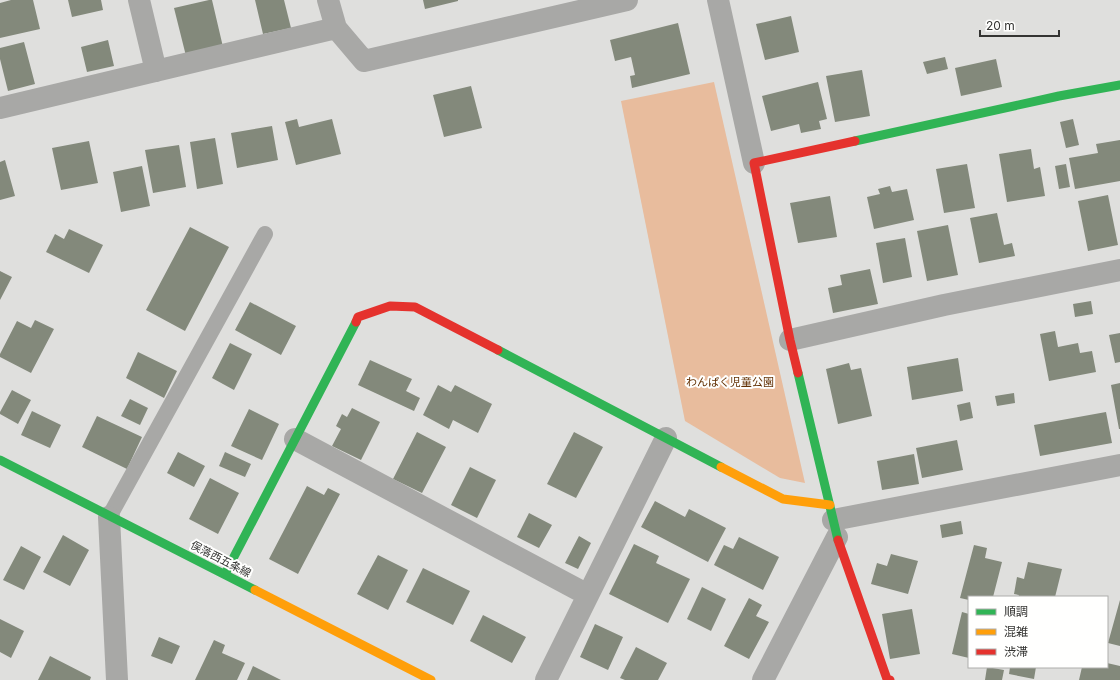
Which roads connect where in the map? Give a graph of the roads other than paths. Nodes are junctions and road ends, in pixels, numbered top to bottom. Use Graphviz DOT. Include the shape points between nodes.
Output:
graph roads {
  1 [pos="139,0"];
  2 [pos="328,0"];
  3 [pos="627,0"];
  4 [pos="718,0"];
  5 [pos="336,28"];
  6 [pos="156,70"];
  7 [pos="1120,85"];
  8 [pos="0,108"];
  9 [pos="754,163"];
  10 [pos="265,234"];
  11 [pos="1120,270"];
  12 [pos="790,340"];
  13 [pos="666,438"];
  14 [pos="295,439"];
  15 [pos="0,460"];
  16 [pos="1120,465"];
  17 [pos="110,517"];
  18 [pos="834,521"];
  19 [pos="225,574"];
  20 [pos="588,594"];
  21 [pos="117,680"];
  22 [pos="431,680"];
  23 [pos="546,680"];
  24 [pos="762,680"];
  25 [pos="890,680"];
  1 -- 6 [label="street"];
  2 -- 5 [label="street"];
  3 -- 5 [label="street" via="364,61"];
  4 -- 9 [label="street"];
  5 -- 6 [label="street"];
  6 -- 8 [label="street"];
  7 -- 9 [label="street"];
  9 -- 12 [label="street"];
  10 -- 17 [label="lane"];
  11 -- 12 [label="street" via="944,305"];
  12 -- 18 [label="street"];
  13 -- 14 [label="street" via="415,307 390,306 358,317"];
  13 -- 18 [label="street" via="784,500"];
  13 -- 20 [label="street"];
  14 -- 19 [label="street"];
  14 -- 20 [label="street"];
  15 -- 17 [label="street, 俣落西五条線"];
  16 -- 18 [label="street"];
  17 -- 19 [label="street, 俣落西五条線"];
  17 -- 21 [label="street"];
  18 -- 24 [label="street"];
  18 -- 25 [label="street" via="887,679"];
  19 -- 22 [label="street, 俣落西五条線"];
  20 -- 23 [label="street"];
}
